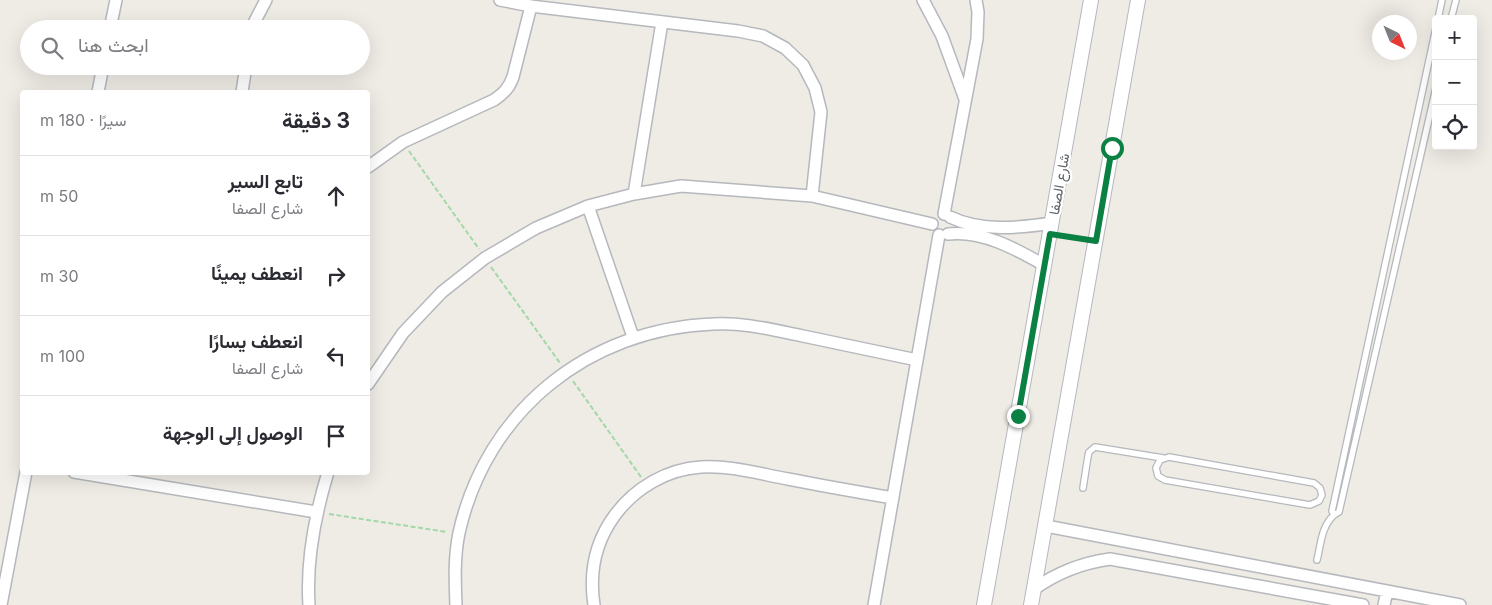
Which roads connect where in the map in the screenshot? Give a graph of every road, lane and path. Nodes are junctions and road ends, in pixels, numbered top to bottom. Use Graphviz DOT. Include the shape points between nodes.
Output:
graph roads {
  1 [pos="116,0"];
  2 [pos="266,0"];
  3 [pos="500,0"];
  4 [pos="923,0"];
  5 [pos="976,0"];
  6 [pos="1091,0"];
  7 [pos="1138,0"];
  8 [pos="1442,0"];
  9 [pos="1456,0"];
  10 [pos="531,6"];
  11 [pos="1439,15"];
  12 [pos="1452,15"];
  13 [pos="112,20"];
  14 [pos="256,20"];
  15 [pos="662,22"];
  16 [pos="1432,46"];
  17 [pos="101,75"];
  18 [pos="245,75"];
  19 [pos="98,90"];
  20 [pos="242,90"];
  21 [pos="1421,96"];
  22 [pos="1432,98"];
  23 [pos="965,100"];
  24 [pos="1432,105"];
  25 [pos="403,142"];
  26 [pos="370,166"];
  27 [pos="634,194"];
  28 [pos="812,196"];
  29 [pos="588,206"];
  30 [pos="947,215"];
  31 [pos="932,224"];
  32 [pos="1051,229"];
  33 [pos="944,235"];
  34 [pos="1096,241"];
  35 [pos="485,258"];
  36 [pos="1044,265"];
  37 [pos="633,337"];
  38 [pos="1366,357"];
  39 [pos="1374,359"];
  40 [pos="917,360"];
  41 [pos="566,371"];
  42 [pos="370,378"];
  43 [pos="1163,458"];
  44 [pos="1342,464"];
  45 [pos="1350,466"];
  46 [pos="25,475"];
  47 [pos="92,475"];
  48 [pos="327,475"];
  49 [pos="646,485"];
  50 [pos="1083,488"];
  51 [pos="1322,495"];
  52 [pos="1335,497"];
  53 [pos="893,498"];
  54 [pos="316,512"];
  55 [pos="1334,515"];
  56 [pos="1046,526"];
  57 [pos="459,534"];
  58 [pos="1220,559"];
  59 [pos="1318,560"];
  60 [pos="1217,579"];
  61 [pos="1034,589"];
  62 [pos="1387,591"];
  63 [pos="1,605"];
  64 [pos="309,605"];
  65 [pos="456,605"];
  66 [pos="594,605"];
  67 [pos="874,605"];
  68 [pos="984,605"];
  69 [pos="1031,605"];
  70 [pos="1363,605"];
  71 [pos="1384,605"];
  72 [pos="1460,605"];
  1 -- 13 [label="street"];
  2 -- 14 [label="street"];
  3 -- 10 [label="street"];
  4 -- 23 [label="street" via="942,36"];
  5 -- 23 [label="street" via="977,39"];
  6 -- 32 [label="street, شارع الصفا"];
  7 -- 34 [label="street"];
  8 -- 11 [label="lane"];
  9 -- 12 [label="lane"];
  10 -- 15 [label="street"];
  10 -- 25 [label="street" via="512,77 503,94"];
  15 -- 27 [label="street"];
  15 -- 28 [label="street" via="763,36 785,48 803,66 815,88 821,112"];
  16 -- 21 [label="lane"];
  17 -- 19 [label="street"];
  18 -- 20 [label="street"];
  21 -- 22 [label="lane"];
  21 -- 38 [label="lane"];
  23 -- 30 [label="street"];
  24 -- 39 [label="lane"];
  25 -- 26 [label="street"];
  25 -- 35 [label="path"];
  27 -- 28 [label="street" via="681,186"];
  27 -- 29 [label="street"];
  28 -- 31 [label="street"];
  29 -- 35 [label="street" via="536,228"];
  29 -- 37 [label="street"];
  30 -- 31 [label="street" via="937,216"];
  30 -- 32 [label="street" via="965,222 1001,227"];
  30 -- 33 [label="street" via="954,226"];
  31 -- 33 [label="street" via="934,231"];
  32 -- 34 [label="path"];
  32 -- 36 [label="street, شارع الصفا"];
  33 -- 36 [label="street" via="964,234 1005,244"];
  33 -- 40 [label="street"];
  34 -- 56 [label="street"];
  35 -- 41 [label="path"];
  35 -- 42 [label="street" via="442,292 403,333"];
  36 -- 68 [label="street, شارع الصفا"];
  37 -- 40 [label="street" via="673,327 715,323 756,327"];
  37 -- 41 [label="street"];
  38 -- 39 [label="lane"];
  38 -- 44 [label="lane"];
  39 -- 45 [label="lane"];
  40 -- 53 [label="street"];
  41 -- 49 [label="path"];
  41 -- 57 [label="street" via="535,396 508,426 486,459 470,496"];
  43 -- 50 [label="lane" via="1094,447 1089,452"];
  43 -- 51 [label="lane" via="1314,484"];
  43 -- 51 [label="lane" via="1156,468 1158,476 1165,480 1310,505 1317,503"];
  44 -- 45 [label="lane"];
  44 -- 52 [label="lane"];
  45 -- 55 [label="lane" via="1339,512"];
  46 -- 63 [label="street"];
  47 -- 54 [label="street"];
  48 -- 54 [label="street"];
  49 -- 53 [label="street" via="673,472 702,467 731,469"];
  49 -- 66 [label="street" via="623,504 606,527 595,555 591,584"];
  51 -- 52 [label="lane"];
  52 -- 55 [label="lane"];
  53 -- 67 [label="street"];
  54 -- 57 [label="path"];
  54 -- 64 [label="street" via="308,583"];
  55 -- 59 [label="lane" via="1323,530"];
  56 -- 58 [label="street"];
  56 -- 61 [label="street"];
  57 -- 65 [label="street" via="454,566"];
  58 -- 60 [label="street"];
  58 -- 62 [label="street"];
  60 -- 61 [label="street" via="1110,559 1070,568"];
  60 -- 70 [label="street"];
  61 -- 69 [label="street"];
  62 -- 71 [label="street"];
  62 -- 72 [label="street"];
}
